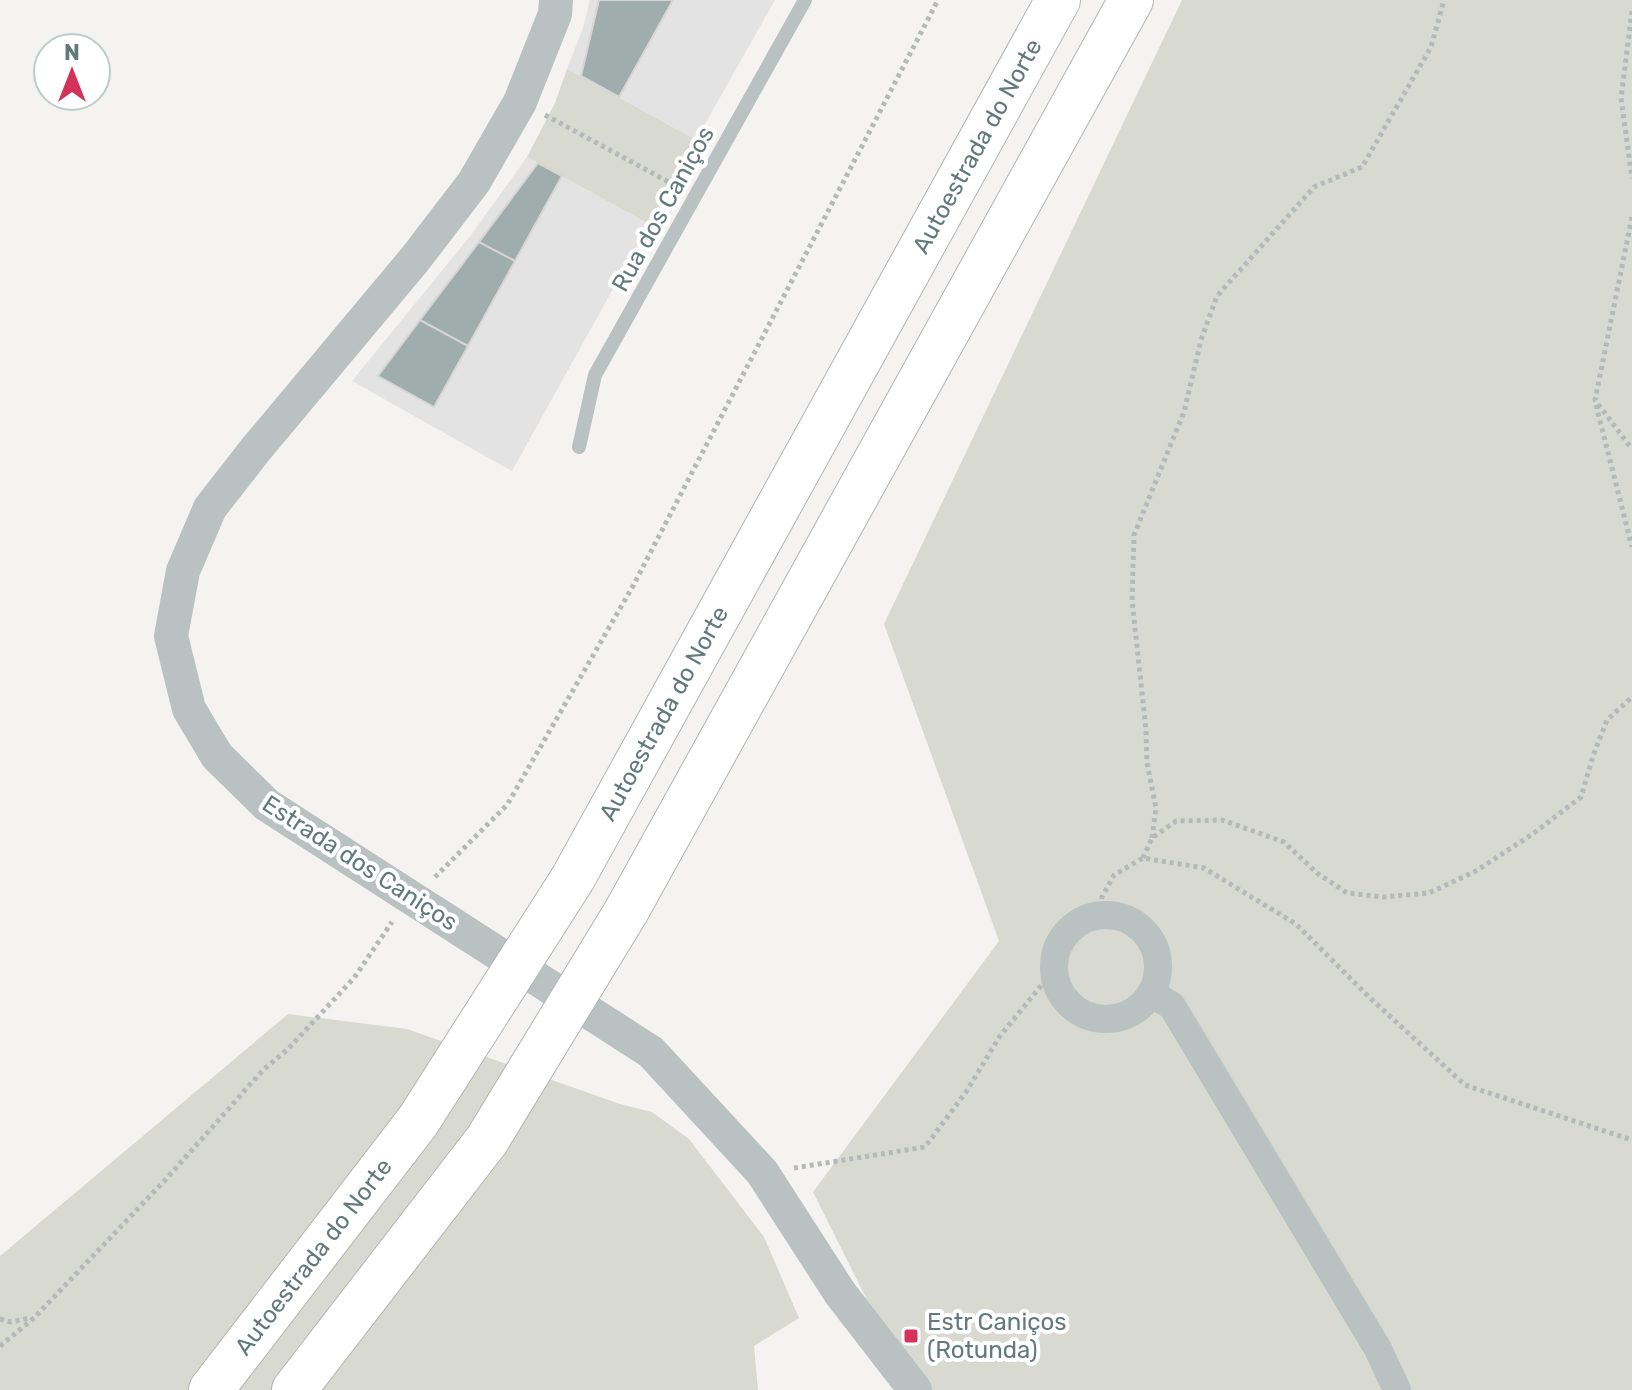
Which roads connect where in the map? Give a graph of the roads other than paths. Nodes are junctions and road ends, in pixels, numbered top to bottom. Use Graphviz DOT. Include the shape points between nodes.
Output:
graph roads {
  1 [pos="556,0"];
  2 [pos="805,0"];
  3 [pos="1058,0"];
  4 [pos="1131,0"];
  5 [pos="579,447"];
  6 [pos="1151,993"];
  7 [pos="211,1390"];
  8 [pos="294,1390"];
  9 [pos="915,1390"];
  10 [pos="1397,1390"];
  1 -- 9 [label="street, Estrada dos Caniços" via="520,102 474,182 210,508 183,571 171,636 189,709 217,756 267,805 651,1052 762,1172 840,1293"];
  2 -- 5 [label="lane, Rua dos Caniços" via="595,375"];
  3 -- 7 [label="highway, Autoestrada do Norte, bridge" via="573,878 418,1121"];
  4 -- 8 [label="highway, bridge" via="627,910 487,1140"];
  6 -- 6 [label="street" via="1157,977 1154,945 1132,921 1100,915 1084,919 1061,940 1053,971 1057,987 1078,1012 1094,1018 1127,1015"];
  6 -- 10 [label="street" via="1172,1006 1378,1349"];
}
